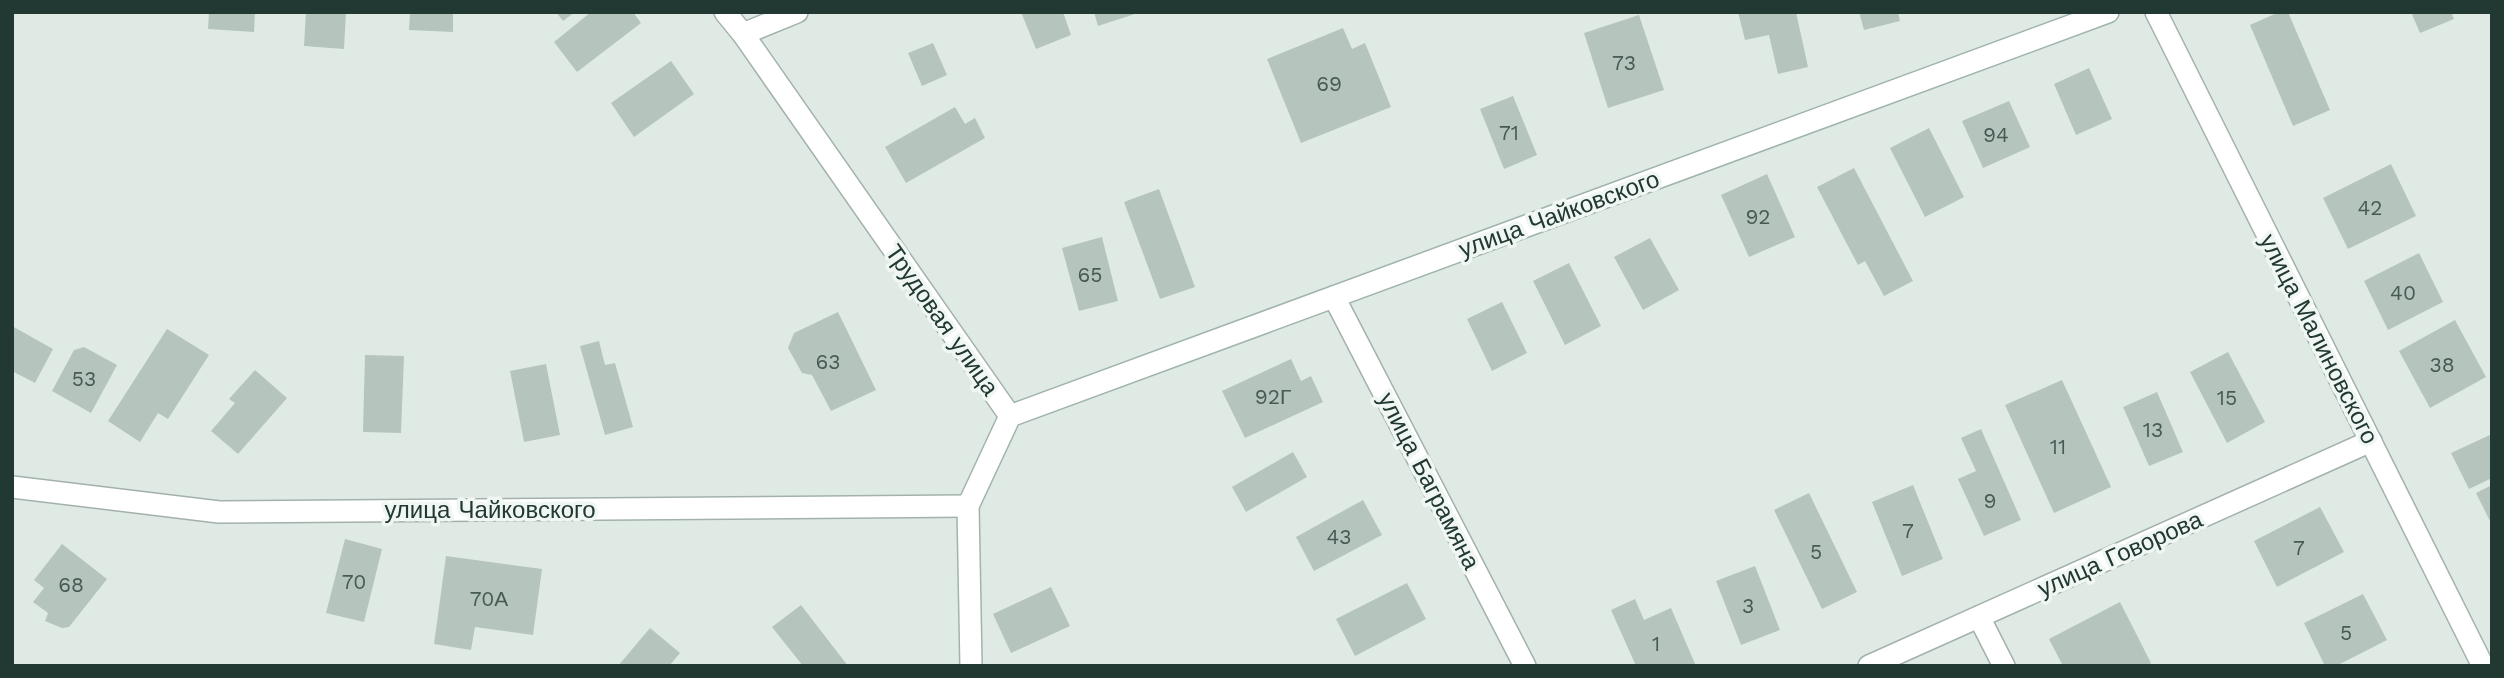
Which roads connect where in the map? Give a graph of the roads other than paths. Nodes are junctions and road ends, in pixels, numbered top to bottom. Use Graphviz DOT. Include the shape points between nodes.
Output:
graph roads {
  1 [pos="725,12"];
  2 [pos="797,12"];
  3 [pos="2108,12"];
  4 [pos="2155,12"];
  5 [pos="743,34"];
  6 [pos="1334,297"];
  7 [pos="1010,416"];
  8 [pos="2371,441"];
  9 [pos="12,487"];
  10 [pos="968,506"];
  11 [pos="1979,617"];
  12 [pos="971,666"];
  13 [pos="1525,666"];
  14 [pos="1870,666"];
  15 [pos="2004,666"];
  16 [pos="2483,666"];
  1 -- 5 [label="street, Трудовая улица"];
  2 -- 5 [label="street"];
  3 -- 6 [label="street, улица Чайковского"];
  4 -- 8 [label="street, улица Малиновского"];
  5 -- 7 [label="street, Трудовая улица"];
  6 -- 7 [label="street, улица Чайковского"];
  6 -- 13 [label="street, улица Баграмяна"];
  7 -- 10 [label="street, Трудовая улица"];
  8 -- 11 [label="street, улица Говорова"];
  8 -- 16 [label="street, улица Малиновского"];
  9 -- 10 [label="street, улица Чайковского" via="219,512"];
  10 -- 12 [label="street, Трудовая улица"];
  11 -- 14 [label="street, улица Говорова"];
  11 -- 15 [label="street"];
}
